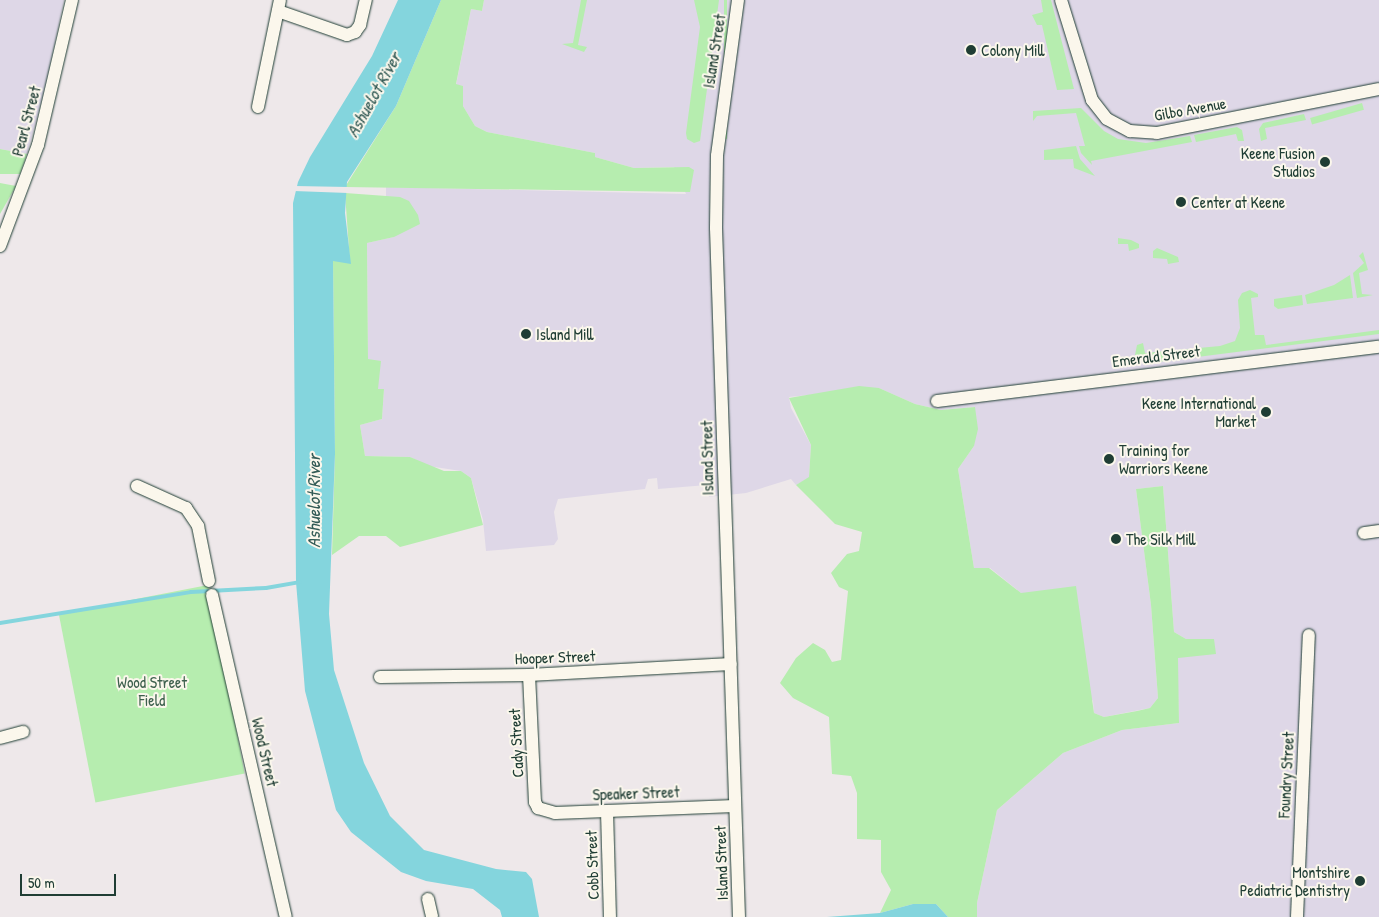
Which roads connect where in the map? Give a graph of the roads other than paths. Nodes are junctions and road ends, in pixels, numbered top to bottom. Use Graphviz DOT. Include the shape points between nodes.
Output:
graph roads {
  1 [pos="72,0"];
  2 [pos="366,0"];
  3 [pos="738,0"];
  4 [pos="1061,0"];
  5 [pos="279,5"];
  6 [pos="1379,89"];
  7 [pos="258,107"];
  8 [pos="0,246"];
  9 [pos="1379,347"];
  10 [pos="937,401"];
  11 [pos="137,486"];
  12 [pos="1379,531"];
  13 [pos="1364,533"];
  14 [pos="209,581"];
  15 [pos="212,595"];
  16 [pos="1309,635"];
  17 [pos="731,664"];
  18 [pos="530,675"];
  19 [pos="380,677"];
  20 [pos="23,732"];
  21 [pos="0,738"];
  22 [pos="735,806"];
  23 [pos="538,808"];
  24 [pos="607,811"];
  25 [pos="428,899"];
  26 [pos="286,917"];
  27 [pos="432,917"];
  28 [pos="610,917"];
  29 [pos="739,917"];
  30 [pos="1296,917"];
  1 -- 8 [label="street, Pearl Street" via="38,145"];
  2 -- 5 [label="street" via="360,25 347,35"];
  3 -- 17 [label="street, Island Street" via="717,158 717,264"];
  4 -- 6 [label="street, Gilbo Avenue" via="1092,100 1107,119 1130,131 1156,133"];
  5 -- 7 [label="street"];
  9 -- 10 [label="street, Emerald Street"];
  11 -- 14 [label="street" via="186,508 198,526"];
  12 -- 13 [label="street"];
  15 -- 26 [label="street, Wood Street"];
  16 -- 30 [label="street, Foundry Street"];
  17 -- 18 [label="street, Hooper Street"];
  17 -- 22 [label="street, Island Street"];
  18 -- 19 [label="street, Hooper Street"];
  18 -- 23 [label="street, Cady Street" via="535,802"];
  20 -- 21 [label="street"];
  22 -- 24 [label="street, Speaker Street"];
  22 -- 29 [label="street, Island Street"];
  23 -- 24 [label="street, Speaker Street" via="555,813"];
  24 -- 28 [label="street, Cobb Street"];
  25 -- 27 [label="street"];
}
